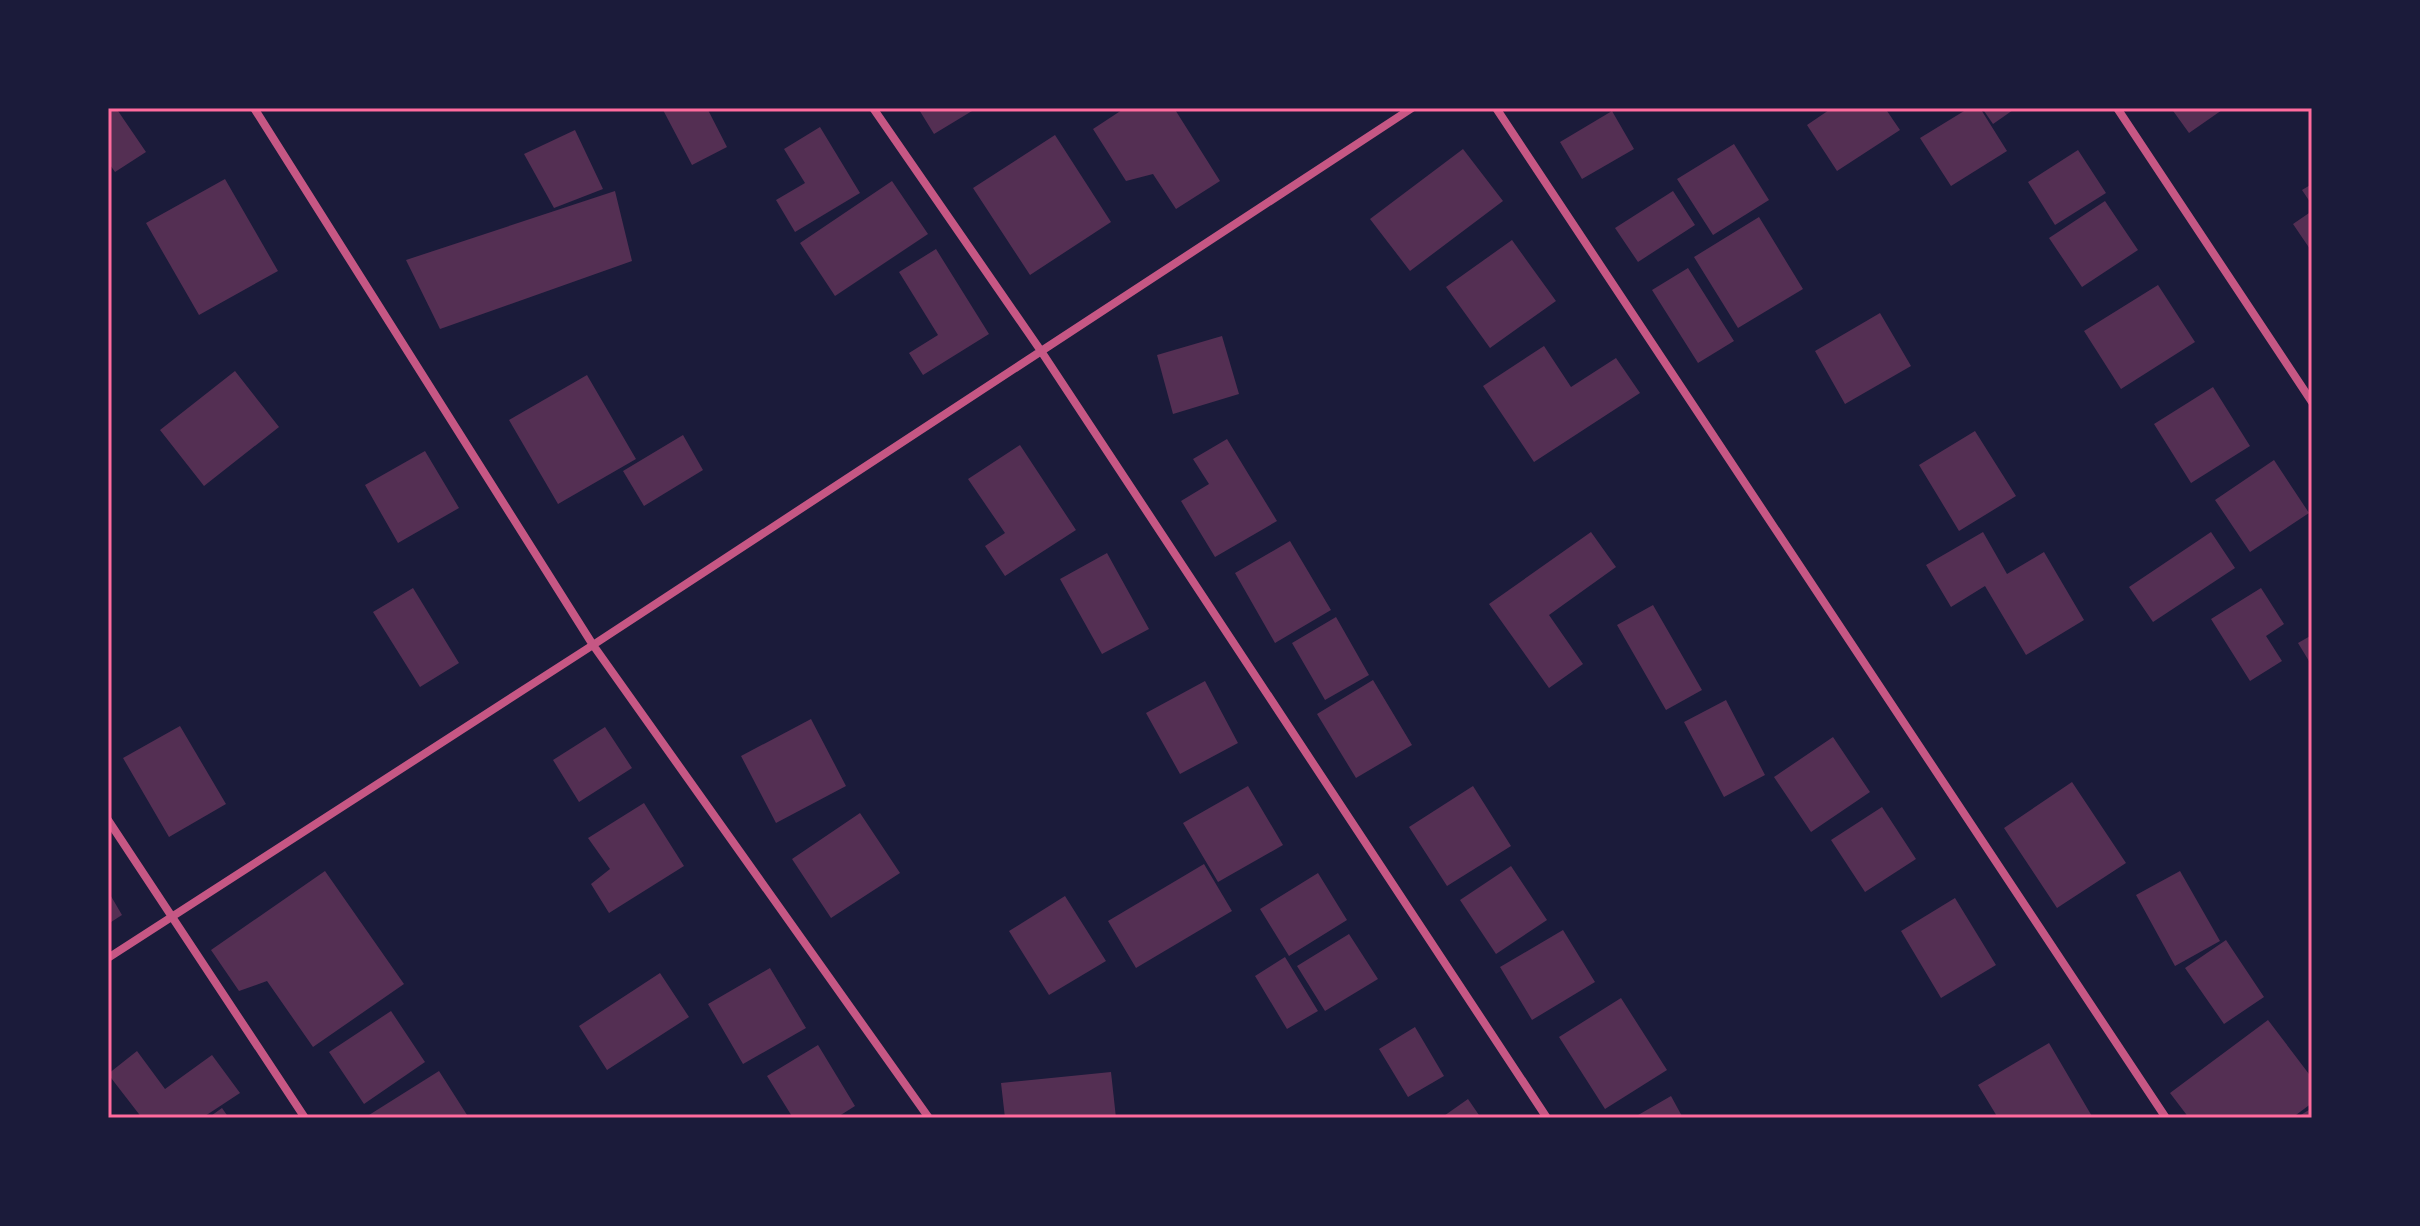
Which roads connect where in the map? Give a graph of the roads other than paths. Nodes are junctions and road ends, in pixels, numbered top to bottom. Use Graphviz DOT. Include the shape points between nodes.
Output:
graph roads {
  1 [pos="254,108"];
  2 [pos="873,108"];
  3 [pos="1412,108"];
  4 [pos="1496,108"];
  5 [pos="2117,108"];
  6 [pos="1041,351"];
  7 [pos="2312,402"];
  8 [pos="593,645"];
  9 [pos="108,820"];
  10 [pos="172,917"];
  11 [pos="108,958"];
  12 [pos="305,1118"];
  13 [pos="929,1118"];
  14 [pos="1547,1118"];
  15 [pos="2166,1118"];
  1 -- 8 [label="street"];
  2 -- 6 [label="street"];
  3 -- 6 [label="street"];
  4 -- 15 [label="street"];
  5 -- 7 [label="street"];
  6 -- 8 [label="street"];
  6 -- 14 [label="street"];
  8 -- 10 [label="street"];
  8 -- 13 [label="street"];
  9 -- 10 [label="street"];
  10 -- 11 [label="street"];
  10 -- 12 [label="street"];
}
